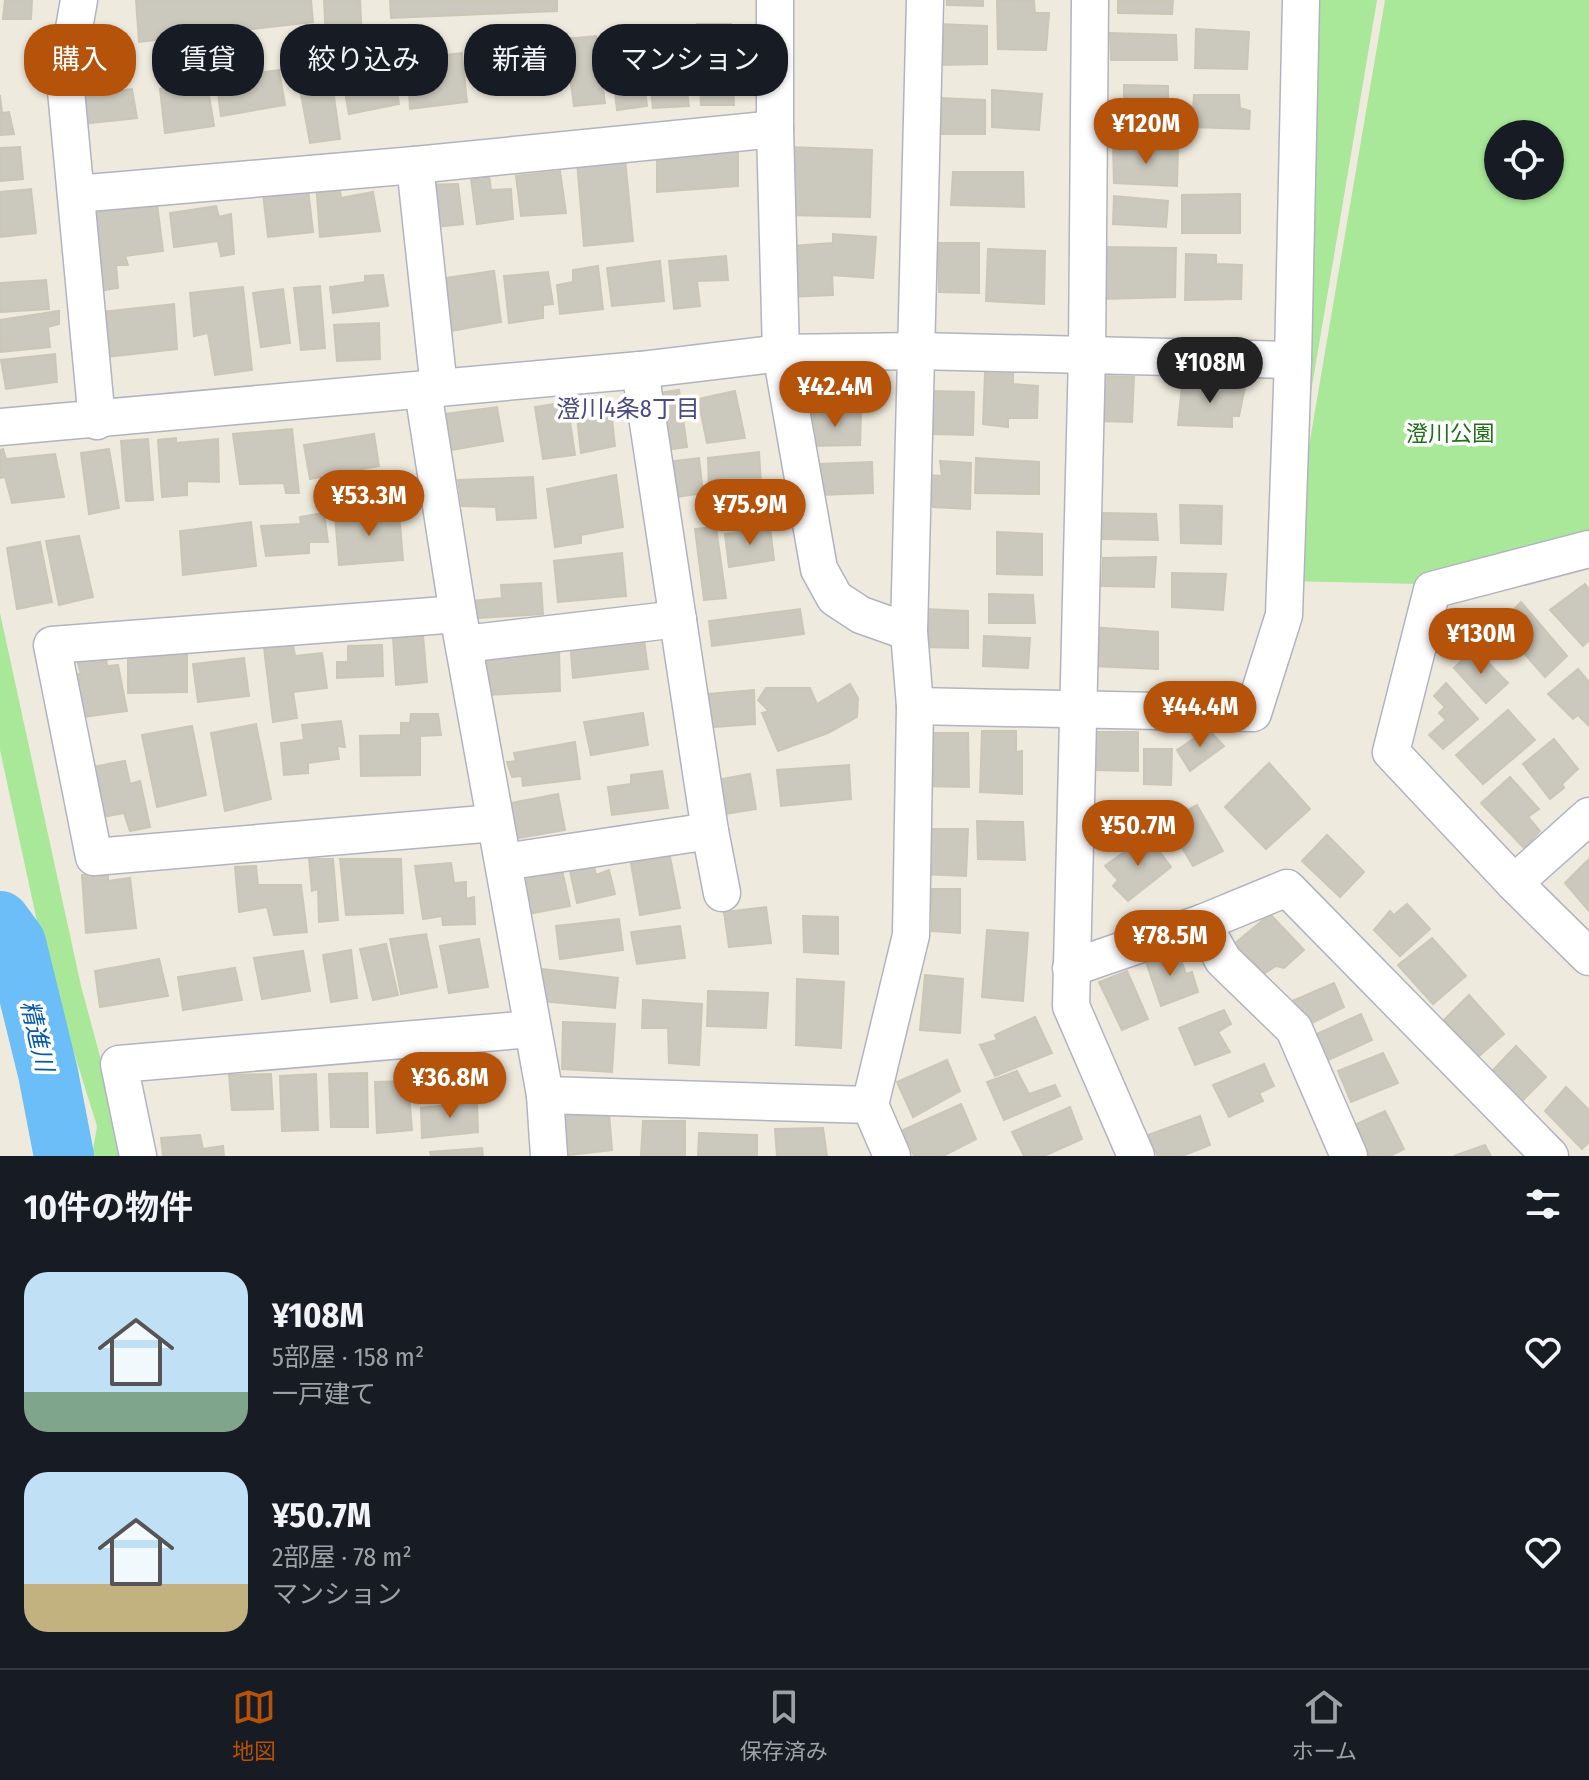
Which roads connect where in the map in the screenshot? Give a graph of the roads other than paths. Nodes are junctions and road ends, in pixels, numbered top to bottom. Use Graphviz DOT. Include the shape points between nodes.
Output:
graph roads {
  1 [pos="79,0"];
  2 [pos="775,0"];
  3 [pos="925,0"];
  4 [pos="1090,0"];
  5 [pos="1301,0"];
  6 [pos="775,129"];
  7 [pos="415,165"];
  8 [pos="76,194"];
  9 [pos="918,351"];
  10 [pos="781,353"];
  11 [pos="1087,354"];
  12 [pos="1293,360"];
  13 [pos="640,370"];
  14 [pos="431,389"];
  15 [pos="97,421"];
  16 [pos="0,427"];
  17 [pos="1589,549"];
  18 [pos="678,619"];
  19 [pos="461,629"];
  20 [pos="909,632"];
  21 [pos="915,706"];
  22 [pos="1077,709"];
  23 [pos="1589,816"];
  24 [pos="495,823"];
  25 [pos="710,831"];
  26 [pos="504,862"];
  27 [pos="1514,883"];
  28 [pos="722,893"];
  29 [pos="1202,923"];
  30 [pos="1589,957"];
  31 [pos="1071,968"];
  32 [pos="532,1029"];
  33 [pos="545,1095"];
  34 [pos="870,1105"];
  35 [pos="138,1156"];
  36 [pos="549,1156"];
  37 [pos="892,1156"];
  38 [pos="1136,1156"];
  39 [pos="1349,1156"];
  40 [pos="1550,1156"];
  1 -- 8 [label="street" via="65,80"];
  2 -- 6 [label="street"];
  3 -- 9 [label="street"];
  4 -- 11 [label="street"];
  5 -- 12 [label="street"];
  6 -- 7 [label="street"];
  6 -- 10 [label="street"];
  7 -- 8 [label="street"];
  7 -- 14 [label="street"];
  8 -- 15 [label="street"];
  9 -- 10 [label="street"];
  9 -- 11 [label="street"];
  9 -- 20 [label="street"];
  10 -- 13 [label="street"];
  10 -- 20 [label="street" via="819,569 835,598 861,615"];
  11 -- 12 [label="street"];
  11 -- 22 [label="street"];
  12 -- 22 [label="street" via="1284,615 1253,713"];
  13 -- 14 [label="street"];
  13 -- 18 [label="street"];
  14 -- 15 [label="street"];
  14 -- 19 [label="street"];
  15 -- 16 [label="street"];
  17 -- 27 [label="street" via="1432,590 1391,752"];
  18 -- 19 [label="street"];
  18 -- 25 [label="street"];
  19 -- 24 [label="street"];
  19 -- 24 [label="street" via="52,645 94,857"];
  20 -- 21 [label="street"];
  21 -- 22 [label="street"];
  21 -- 34 [label="street" via="911,935"];
  22 -- 31 [label="street"];
  23 -- 27 [label="street"];
  24 -- 26 [label="street"];
  25 -- 26 [label="street"];
  25 -- 28 [label="street"];
  26 -- 32 [label="street"];
  27 -- 30 [label="street"];
  29 -- 31 [label="street"];
  29 -- 39 [label="street" via="1223,960 1294,1029"];
  29 -- 40 [label="street" via="1287,888"];
  31 -- 38 [label="street" via="1071,1006"];
  32 -- 33 [label="street"];
  32 -- 35 [label="street" via="119,1064"];
  33 -- 34 [label="street"];
  33 -- 36 [label="street"];
  34 -- 37 [label="street"];
}
